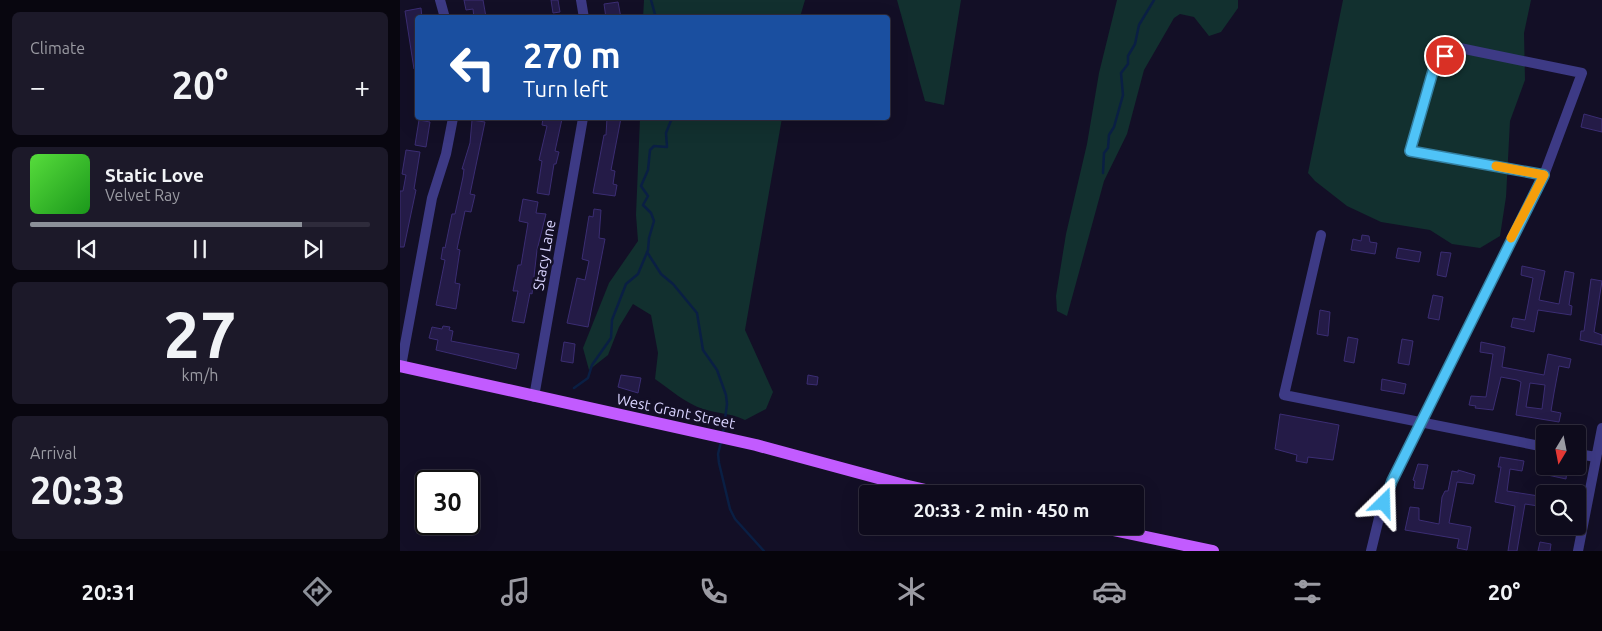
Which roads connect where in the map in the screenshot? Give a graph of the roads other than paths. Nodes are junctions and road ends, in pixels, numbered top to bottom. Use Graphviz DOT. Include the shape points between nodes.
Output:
graph roads {
  1 [pos="440,0"];
  2 [pos="581,0"];
  3 [pos="444,15"];
  4 [pos="584,15"];
  5 [pos="453,120"];
  6 [pos="584,120"];
  7 [pos="1544,175"];
  8 [pos="1321,235"];
  9 [pos="400,366"];
  10 [pos="534,397"];
  11 [pos="1421,423"];
  12 [pos="1602,428"];
  13 [pos="1536,445"];
  14 [pos="1586,455"];
  15 [pos="1596,457"];
  16 [pos="904,485"];
  17 [pos="1137,535"];
  18 [pos="1213,551"];
  19 [pos="1372,551"];
  20 [pos="1578,551"];
  1 -- 3 [label="street"];
  2 -- 4 [label="street"];
  5 -- 9 [label="street" via="432,198"];
  6 -- 10 [label="street, Stacy Lane"];
  7 -- 7 [label="street" via="1410,151 1435,64 1455,47 1582,73"];
  7 -- 11 [label="street"];
  8 -- 11 [label="street" via="1284,395"];
  9 -- 10 [label="main road, West Grant Street"];
  10 -- 16 [label="main road, West Grant Street" via="756,446"];
  11 -- 13 [label="street"];
  11 -- 19 [label="street" via="1384,503"];
  12 -- 15 [label="street"];
  14 -- 15 [label="street"];
  15 -- 20 [label="street"];
  17 -- 18 [label="main road"];
}
